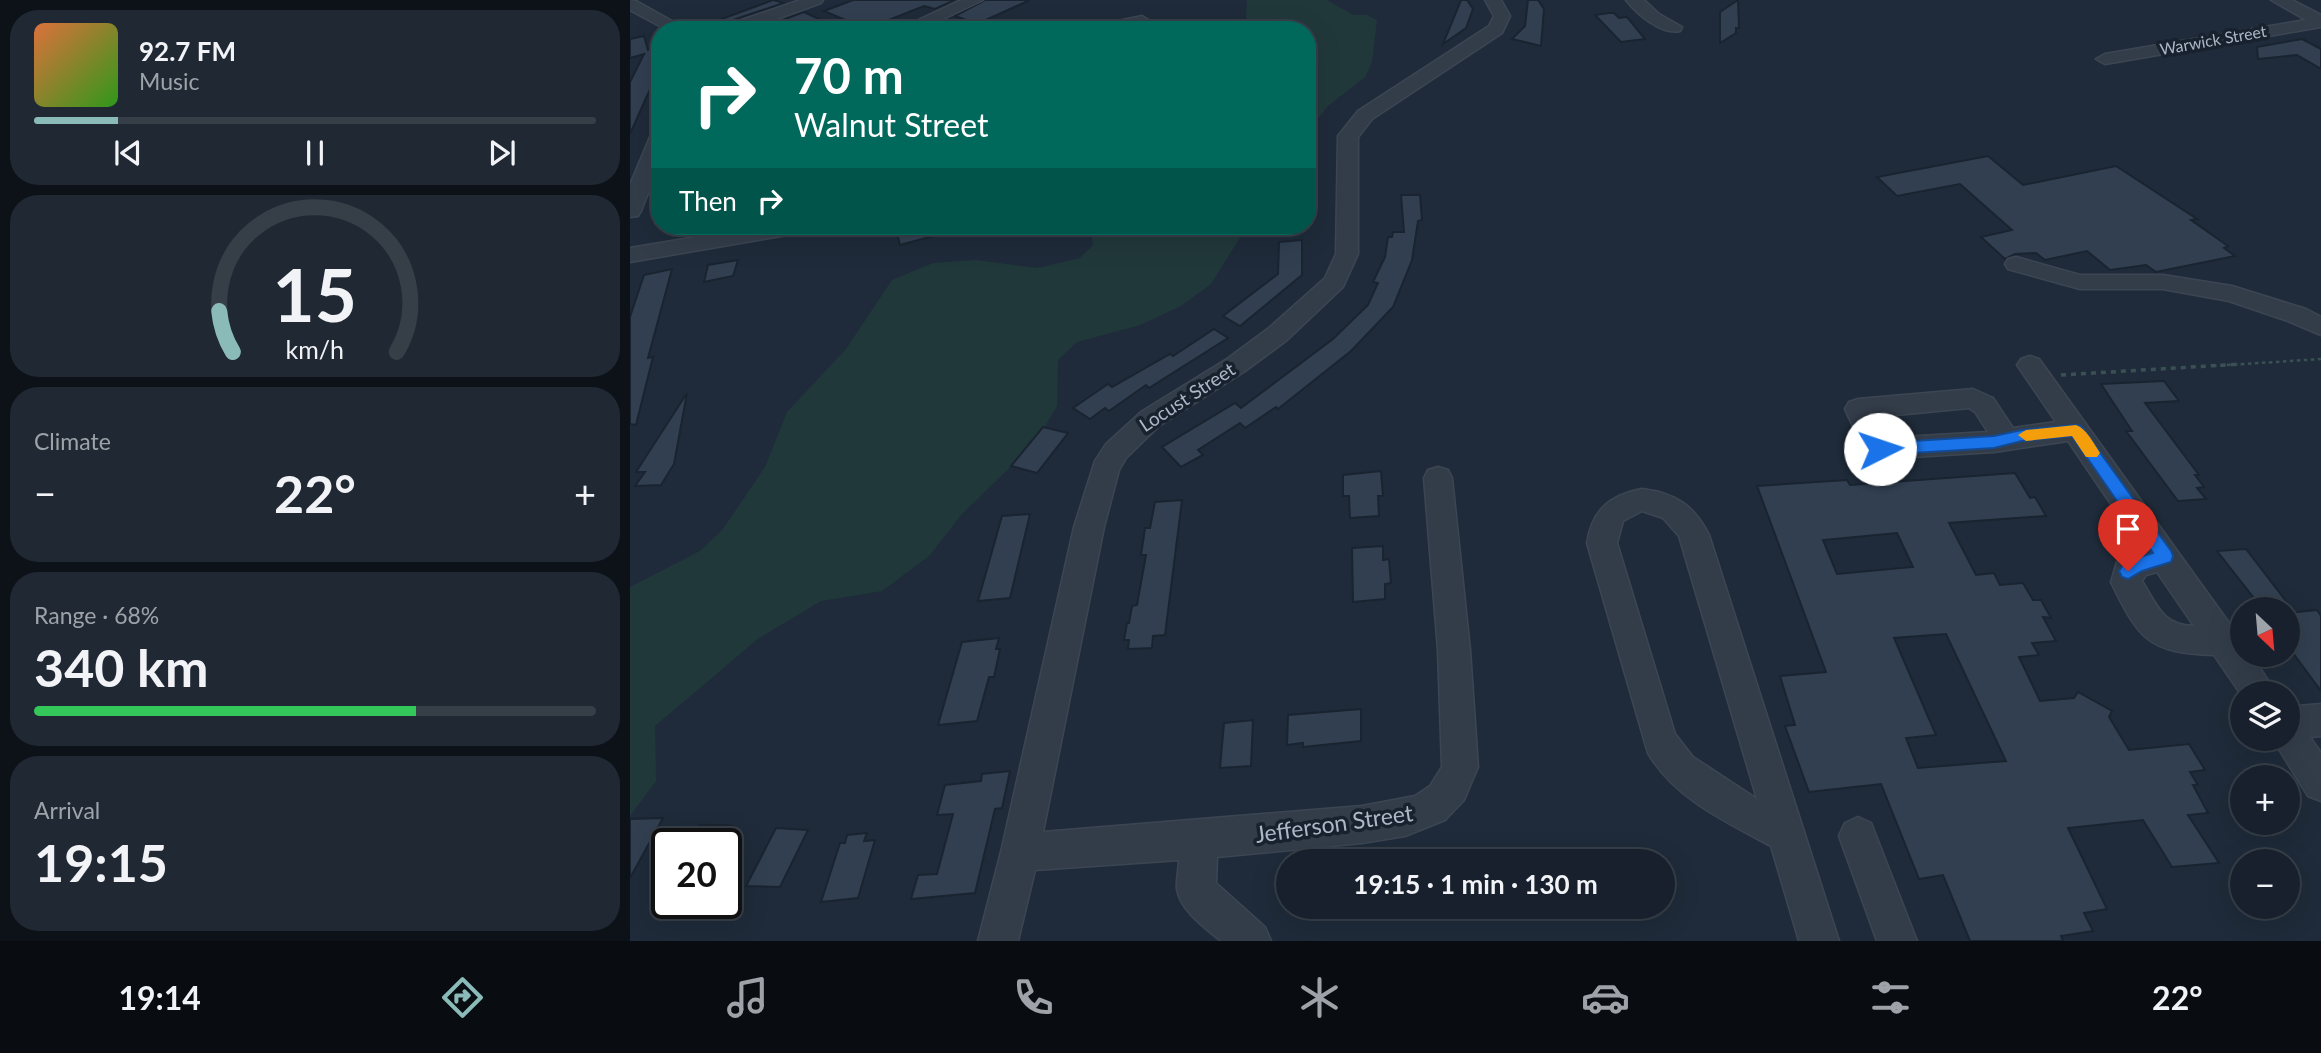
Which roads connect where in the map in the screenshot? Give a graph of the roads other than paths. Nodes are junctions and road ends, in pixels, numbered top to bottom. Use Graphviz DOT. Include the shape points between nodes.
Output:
graph roads {
  1 [pos="815,0"];
  2 [pos="975,0"];
  3 [pos="1493,0"];
  4 [pos="1634,0"];
  5 [pos="2279,0"];
  6 [pos="1138,2"];
  7 [pos="630,4"];
  8 [pos="663,21"];
  9 [pos="756,21"];
  10 [pos="926,21"];
  11 [pos="1141,21"];
  12 [pos="2321,21"];
  13 [pos="1674,27"];
  14 [pos="2290,27"];
  15 [pos="2321,42"];
  16 [pos="2105,58"];
  17 [pos="651,159"];
  18 [pos="630,211"];
  19 [pos="748,235"];
  20 [pos="630,256"];
  21 [pos="2016,264"];
  22 [pos="2320,342"];
  23 [pos="2034,371"];
  24 [pos="2076,430"];
  25 [pos="2006,439"];
  26 [pos="1438,478"];
  27 [pos="2165,556"];
  28 [pos="2223,641"];
  29 [pos="2251,681"];
  30 [pos="2321,720"];
  31 [pos="2300,722"];
  32 [pos="2299,751"];
  33 [pos="2321,783"];
  34 [pos="1786,834"];
  35 [pos="1858,836"];
  36 [pos="1200,839"];
  37 [pos="1020,852"];
  38 [pos="998,941"];
  39 [pos="1251,941"];
  40 [pos="1819,941"];
  41 [pos="1896,941"];
  1 -- 9 [label="street"];
  2 -- 10 [label="street"];
  3 -- 37 [label="street, Locust Street" via="1502,16 1496,29 1365,115 1348,136 1347,254 1335,282 1268,342 1131,433 1105,469"];
  4 -- 13 [label="street"];
  5 -- 12 [label="street"];
  6 -- 11 [label="street"];
  7 -- 8 [label="street"];
  12 -- 14 [label="street, Warwick Street"];
  14 -- 15 [label="street"];
  14 -- 16 [label="street, Warwick Street"];
  17 -- 18 [label="street"];
  19 -- 20 [label="street"];
  21 -- 22 [label="street" via="2080,282 2163,282 2232,294 2297,315"];
  23 -- 24 [label="street"];
  24 -- 25 [label="street"];
  24 -- 27 [label="street"];
  25 -- 25 [label="street" via="1880,449 1857,410 1973,398 1984,405"];
  26 -- 36 [label="street, Jefferson Street" via="1454,650 1460,767 1455,785 1442,802 1423,813 1352,825"];
  27 -- 28 [label="street"];
  27 -- 28 [label="street" via="2137,565 2128,571 2126,582 2153,627 2181,640"];
  28 -- 29 [label="street"];
  30 -- 31 [label="street"];
  32 -- 33 [label="street"];
  34 -- 34 [label="street" via="1732,806 1680,769 1660,741 1602,543 1603,527 1616,509 1642,500 1667,504 1694,534"];
  34 -- 40 [label="street"];
  35 -- 41 [label="street"];
  36 -- 37 [label="street, Jefferson Street"];
  36 -- 39 [label="street" via="1196,889"];
  37 -- 38 [label="street, Locust Street"];
}
